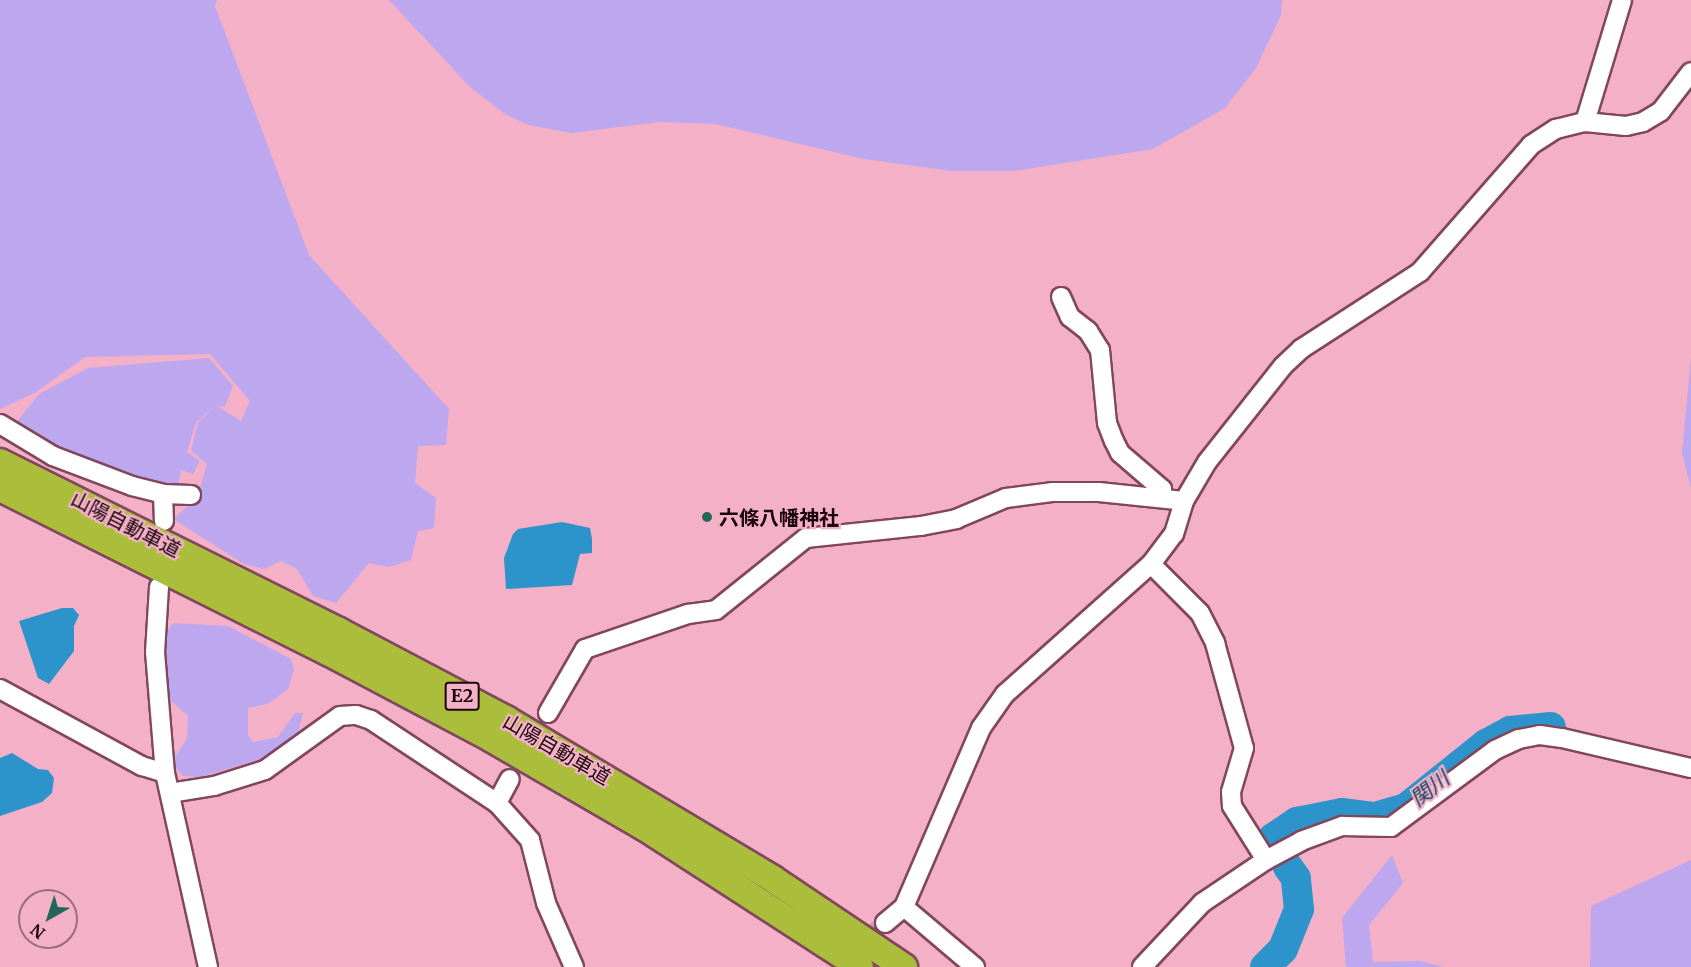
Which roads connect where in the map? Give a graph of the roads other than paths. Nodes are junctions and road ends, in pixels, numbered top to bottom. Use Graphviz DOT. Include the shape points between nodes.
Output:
graph roads {
  1 [pos="1622,0"];
  2 [pos="1691,72"];
  3 [pos="1585,122"];
  4 [pos="1061,297"];
  5 [pos="0,424"];
  6 [pos="0,462"];
  7 [pos="0,488"];
  8 [pos="163,494"];
  9 [pos="190,495"];
  10 [pos="1162,496"];
  11 [pos="1184,501"];
  12 [pos="164,521"];
  13 [pos="1151,564"];
  14 [pos="159,587"];
  15 [pos="0,689"];
  16 [pos="548,713"];
  17 [pos="1691,768"];
  18 [pos="165,773"];
  19 [pos="510,779"];
  20 [pos="170,793"];
  21 [pos="498,803"];
  22 [pos="1266,860"];
  23 [pos="904,907"];
  24 [pos="885,923"];
  25 [pos="208,967"];
  26 [pos="574,967"];
  27 [pos="860,967"];
  28 [pos="904,967"];
  29 [pos="975,967"];
  30 [pos="1142,967"];
  1 -- 3 [label="street"];
  2 -- 3 [label="street" via="1661,111 1643,122 1626,126"];
  3 -- 11 [label="street" via="1556,129 1531,145 1420,272 1301,349 1282,366 1207,462"];
  4 -- 10 [label="street" via="1070,317 1088,331 1100,350 1107,423 1120,453 1162,489"];
  5 -- 8 [label="street" via="53,456"];
  6 -- 28 [label="highway, 山陽自動車道 / E2" via="506,719 773,879"];
  7 -- 27 [label="highway, 山陽自動車道 / E2" via="492,739 644,826"];
  8 -- 9 [label="street"];
  8 -- 12 [label="street"];
  10 -- 11 [label="street"];
  10 -- 16 [label="street" via="1052,492 1006,498 956,519 921,526 806,538 716,610 688,614 585,650"];
  11 -- 13 [label="street" via="1174,534"];
  13 -- 22 [label="street" via="1200,613 1215,643 1244,748 1232,806"];
  13 -- 23 [label="street" via="1005,694 981,728"];
  14 -- 18 [label="street" via="155,652"];
  15 -- 18 [label="street" via="142,766"];
  17 -- 22 [label="street" via="1562,738 1540,735 1519,739 1495,750 1391,827 1342,826 1301,841"];
  18 -- 20 [label="street"];
  19 -- 21 [label="street"];
  20 -- 21 [label="street" via="214,786 265,770 340,716 356,715 371,720"];
  20 -- 25 [label="street"];
  21 -- 26 [label="street" via="530,840 546,903"];
  22 -- 30 [label="street" via="1202,903"];
  23 -- 24 [label="street"];
  23 -- 29 [label="street"];
}
